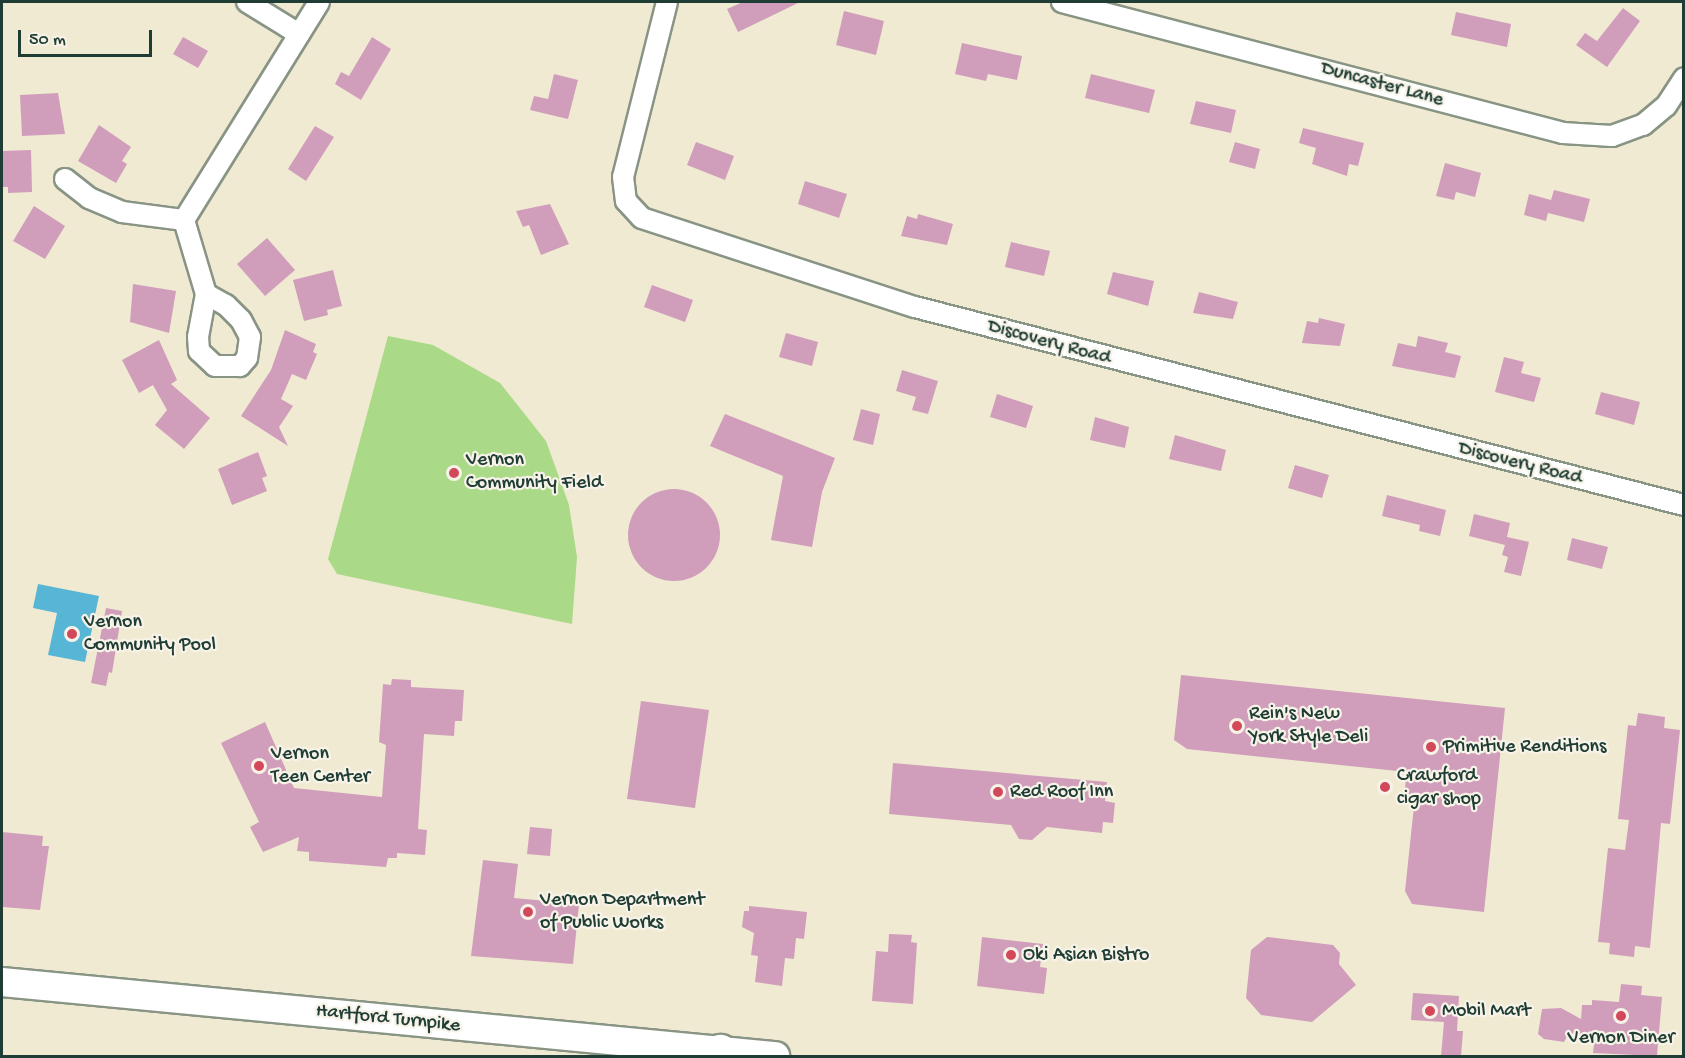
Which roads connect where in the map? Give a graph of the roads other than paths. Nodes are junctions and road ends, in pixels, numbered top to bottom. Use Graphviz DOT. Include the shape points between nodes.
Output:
graph roads {
  1 [pos="247,2"];
  2 [pos="319,2"];
  3 [pos="667,2"];
  4 [pos="1062,2"];
  5 [pos="299,34"];
  6 [pos="1683,78"];
  7 [pos="65,179"];
  8 [pos="184,220"];
  9 [pos="206,294"];
  10 [pos="1683,505"];
  11 [pos="2,982"];
  12 [pos="719,1055"];
  13 [pos="775,1056"];
  1 -- 5 [label="street"];
  2 -- 5 [label="street"];
  3 -- 10 [label="street, Discovery Road" via="623,177 626,201 642,218 915,308"];
  4 -- 6 [label="street, Duncaster Lane" via="1563,133 1612,136 1643,125 1666,106"];
  5 -- 8 [label="street"];
  7 -- 8 [label="street" via="89,198 122,213"];
  8 -- 9 [label="street"];
  11 -- 12 [label="main road, Hartford Turnpike"];
  12 -- 13 [label="main road, Hartford Turnpike"];
}
